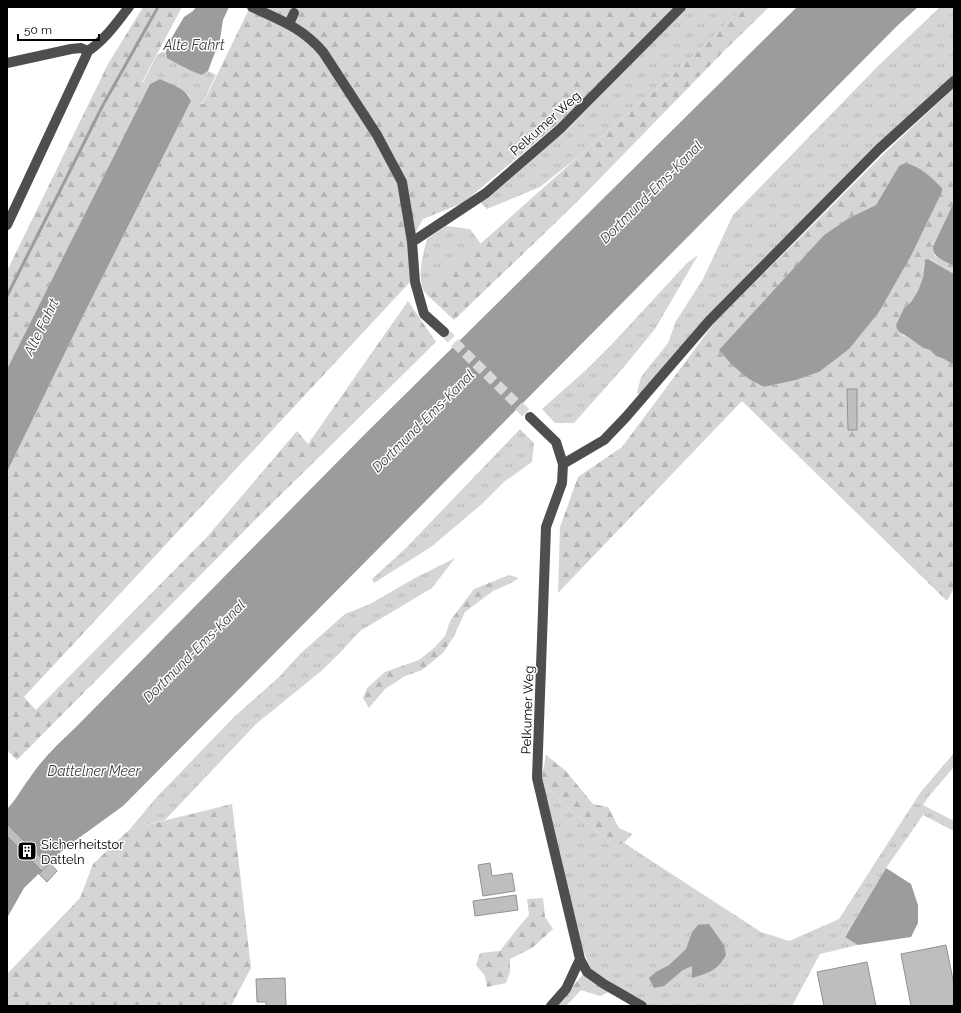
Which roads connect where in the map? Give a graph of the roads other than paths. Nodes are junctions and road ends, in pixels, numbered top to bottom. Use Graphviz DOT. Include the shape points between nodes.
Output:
graph roads {
  1 [pos="129,7"];
  2 [pos="252,7"];
  3 [pos="681,7"];
  4 [pos="294,14"];
  5 [pos="289,24"];
  6 [pos="88,51"];
  7 [pos="7,63"];
  8 [pos="954,80"];
  9 [pos="7,225"];
  10 [pos="412,242"];
  11 [pos="444,332"];
  12 [pos="530,417"];
  13 [pos="563,464"];
  14 [pos="580,959"];
  15 [pos="552,1006"];
  16 [pos="642,1006"];
  1 -- 6 [label="street" via="96,46"];
  2 -- 5 [label="street"];
  3 -- 10 [label="street, Pelkumer Weg" via="560,130 486,193"];
  4 -- 5 [label="street"];
  5 -- 10 [label="street" via="305,33 323,52 377,135 402,182"];
  6 -- 7 [label="street" via="81,48 71,49"];
  6 -- 9 [label="street"];
  8 -- 13 [label="street" via="879,149 709,321 604,440"];
  10 -- 11 [label="street" via="415,282 424,314"];
  12 -- 13 [label="street, Pelkumer Weg" via="556,442"];
  13 -- 14 [label="street, Pelkumer Weg" via="562,483 546,527 537,778"];
  14 -- 15 [label="street" via="566,989"];
  14 -- 16 [label="street" via="587,972"];
}
